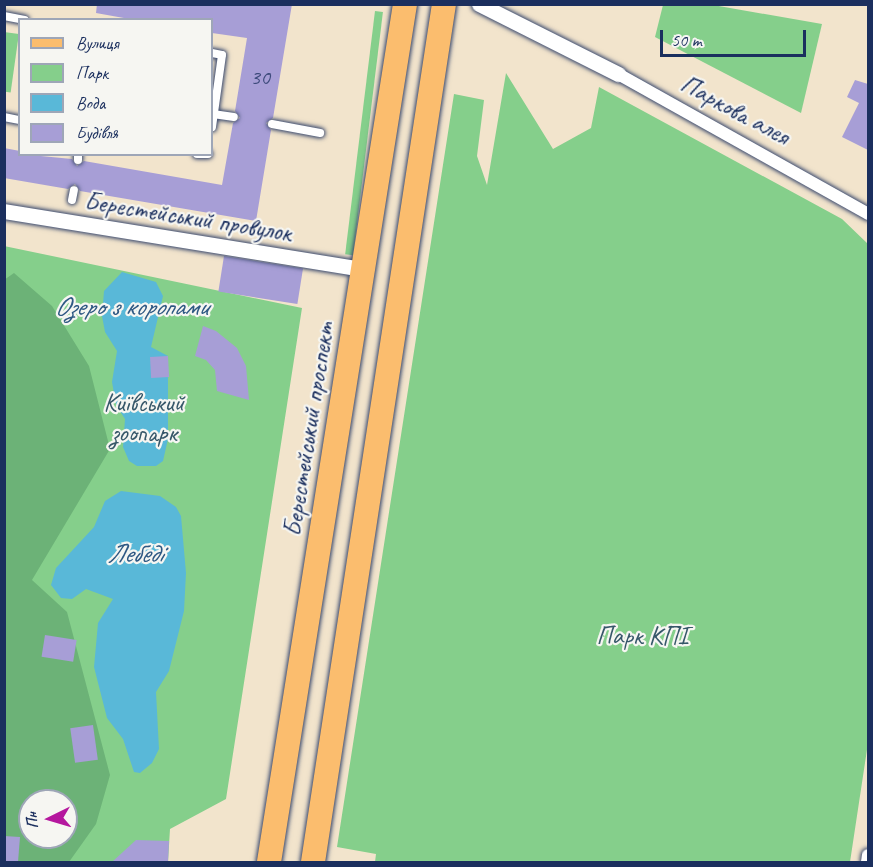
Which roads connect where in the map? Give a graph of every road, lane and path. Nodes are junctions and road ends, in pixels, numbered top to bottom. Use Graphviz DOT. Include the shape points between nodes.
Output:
graph roads {
  1 [pos="405,4"];
  2 [pos="444,4"];
  3 [pos="480,4"];
  4 [pos="213,53"];
  5 [pos="618,74"];
  6 [pos="213,114"];
  7 [pos="234,117"];
  8 [pos="272,124"];
  9 [pos="320,133"];
  10 [pos="74,190"];
  11 [pos="72,200"];
  12 [pos="4,211"];
  13 [pos="868,214"];
  14 [pos="363,269"];
  15 [pos="868,855"];
  16 [pos="268,862"];
  17 [pos="313,862"];
  18 [pos="867,862"];
  1 -- 14 [label="main road, Берестейський проспект"];
  2 -- 17 [label="main road"];
  3 -- 5 [label="street, Паркова алея"];
  4 -- 6 [label="lane" via="222,55"];
  5 -- 13 [label="street, Паркова алея" via="828,187"];
  6 -- 7 [label="lane"];
  8 -- 9 [label="lane"];
  10 -- 11 [label="lane"];
  12 -- 14 [label="street, Берестейський провулок"];
  14 -- 16 [label="main road, Берестейський проспект"];
  15 -- 18 [label="street"];
}
